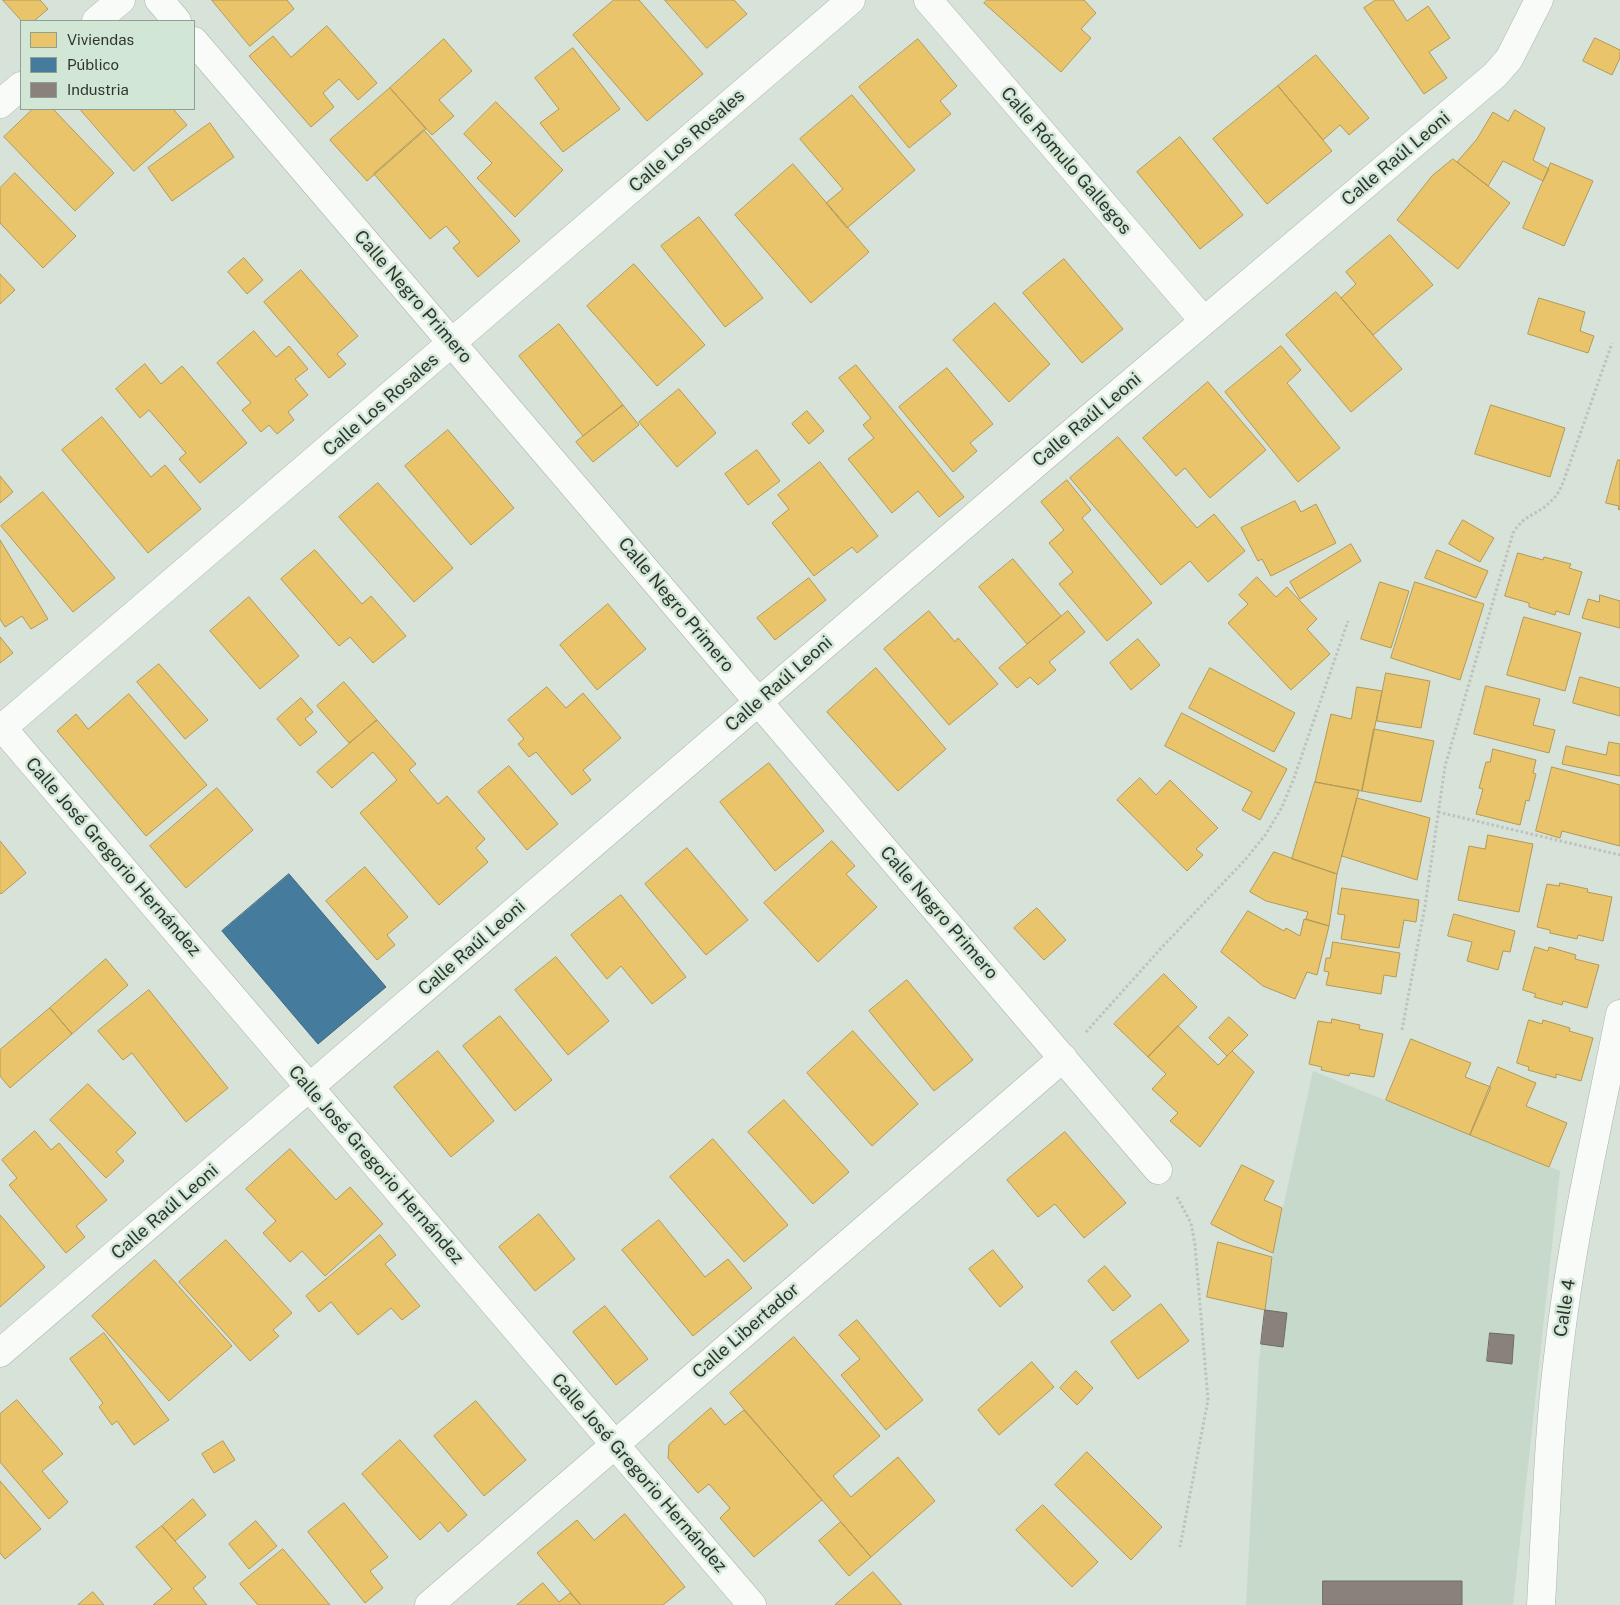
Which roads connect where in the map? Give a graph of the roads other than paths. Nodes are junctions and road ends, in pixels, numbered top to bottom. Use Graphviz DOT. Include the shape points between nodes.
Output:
graph roads {
  1 [pos="121,0"];
  2 [pos="159,0"];
  3 [pos="851,0"];
  4 [pos="928,0"];
  5 [pos="1539,0"];
  6 [pos="97,20"];
  7 [pos="176,20"];
  8 [pos="195,42"];
  9 [pos="20,87"];
  10 [pos="0,104"];
  11 [pos="1204,321"];
  12 [pos="452,343"];
  13 [pos="758,702"];
  14 [pos="1,728"];
  15 [pos="1620,1014"];
  16 [pos="1063,1058"];
  17 [pos="310,1087"];
  18 [pos="1158,1170"];
  19 [pos="0,1353"];
  20 [pos="615,1444"];
  21 [pos="428,1605"];
  22 [pos="752,1605"];
  23 [pos="1541,1605"];
  1 -- 6 [label="street"];
  2 -- 7 [label="street"];
  3 -- 12 [label="street, Calle Los Rosales"];
  4 -- 11 [label="street, Calle Rómulo Gallegos"];
  5 -- 11 [label="street, Calle Raúl Leoni" via="1509,59 1495,75"];
  8 -- 12 [label="street, Calle Negro Primero"];
  9 -- 10 [label="street"];
  11 -- 13 [label="street, Calle Raúl Leoni"];
  12 -- 13 [label="street, Calle Negro Primero"];
  12 -- 14 [label="street, Calle Los Rosales"];
  13 -- 16 [label="street, Calle Negro Primero"];
  13 -- 17 [label="street, Calle Raúl Leoni"];
  14 -- 17 [label="street, Calle José Gregorio Hernández"];
  15 -- 23 [label="street, Calle 4" via="1574,1247 1559,1348 1551,1420"];
  16 -- 18 [label="street, Calle Negro Primero"];
  16 -- 20 [label="street, Calle Libertador"];
  17 -- 19 [label="street, Calle Raúl Leoni"];
  17 -- 20 [label="street, Calle José Gregorio Hernández"];
  20 -- 21 [label="street, Calle Libertador"];
  20 -- 22 [label="street, Calle José Gregorio Hernández"];
}
